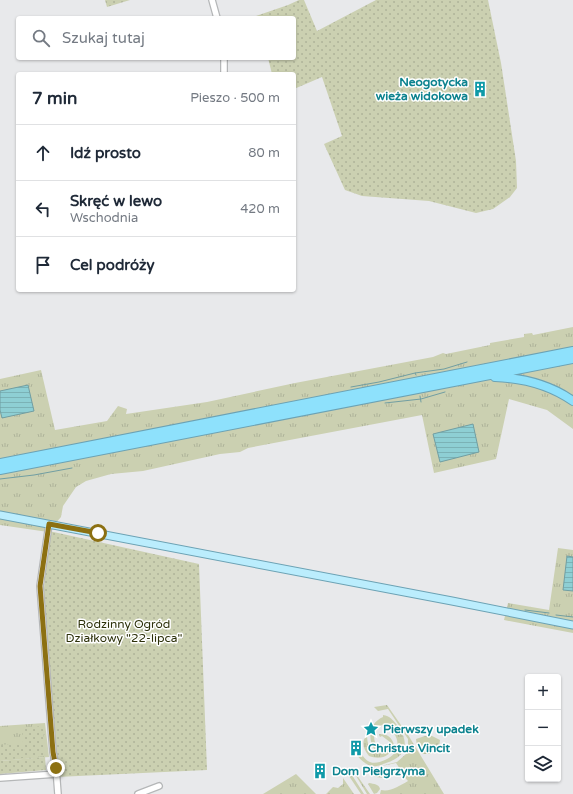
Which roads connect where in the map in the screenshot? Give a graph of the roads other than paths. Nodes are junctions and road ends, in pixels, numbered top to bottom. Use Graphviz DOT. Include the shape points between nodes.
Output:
graph roads {
  1 [pos="212,0"];
  2 [pos="216,16"];
  3 [pos="224,60"];
  4 [pos="224,72"];
  5 [pos="573,351"];
  6 [pos="573,358"];
  7 [pos="478,377"];
  8 [pos="573,401"];
  9 [pos="0,463"];
  10 [pos="0,470"];
  11 [pos="0,514"];
  12 [pos="49,524"];
  13 [pos="556,621"];
  14 [pos="573,622"];
  15 [pos="573,625"];
  16 [pos="57,774"];
  17 [pos="0,778"];
  18 [pos="159,786"];
  19 [pos="58,794"];
  20 [pos="138,794"];
  1 -- 2 [label="street"];
  3 -- 4 [label="street"];
  5 -- 9 [label="highway"];
  6 -- 7 [label="highway"];
  7 -- 8 [label="highway" via="533,381"];
  7 -- 10 [label="highway"];
  11 -- 12 [label="main road"];
  12 -- 13 [label="main road"];
  12 -- 16 [label="street" via="40,586 53,752"];
  13 -- 14 [label="main road"];
  13 -- 15 [label="main road"];
  16 -- 17 [label="street"];
  16 -- 19 [label="street"];
  18 -- 20 [label="street"];
}
